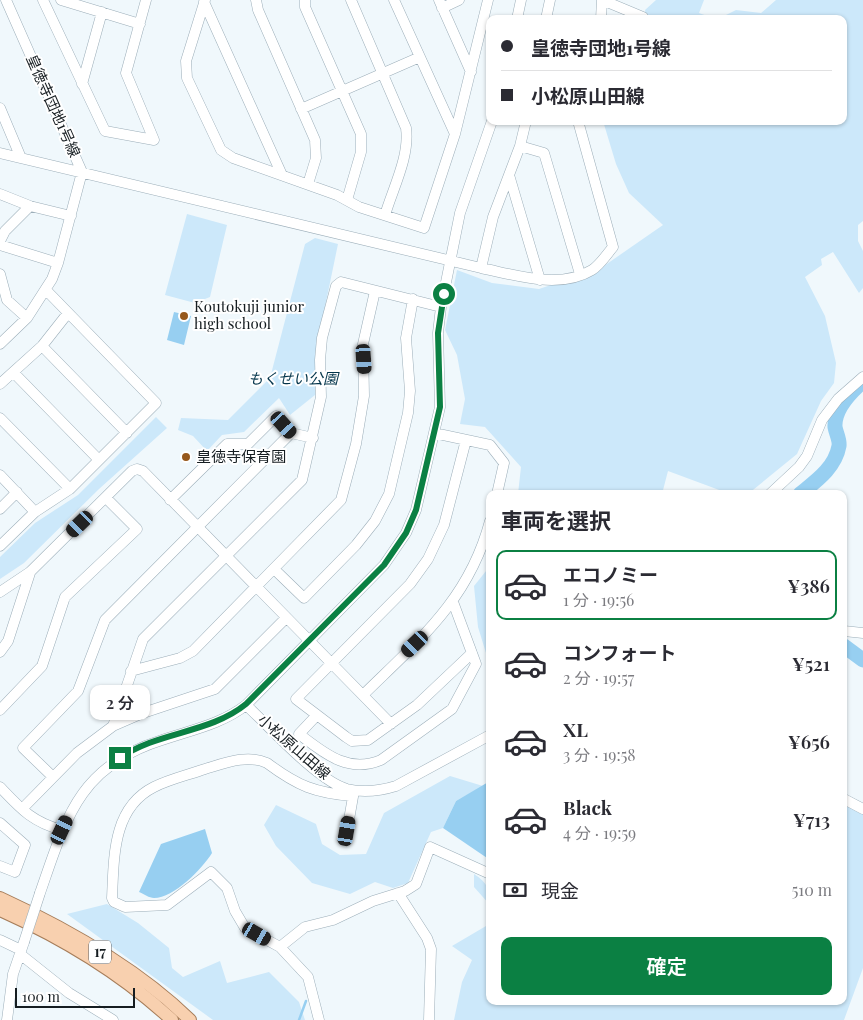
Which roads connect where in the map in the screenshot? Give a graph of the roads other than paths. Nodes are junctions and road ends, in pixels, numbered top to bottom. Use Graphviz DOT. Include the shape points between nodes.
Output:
graph roads {
  1 [pos="6,0"];
  2 [pos="43,0"];
  3 [pos="61,0"];
  4 [pos="146,0"];
  5 [pos="256,0"];
  6 [pos="305,0"];
  7 [pos="351,0"];
  8 [pos="394,0"];
  9 [pos="460,0"];
  10 [pos="488,0"];
  11 [pos="521,0"];
  12 [pos="550,0"];
  13 [pos="602,0"];
  14 [pos="205,1"];
  15 [pos="440,4"];
  16 [pos="102,12"];
  17 [pos="518,15"];
  18 [pos="547,15"];
  19 [pos="601,15"];
  20 [pos="638,15"];
  21 [pos="140,24"];
  22 [pos="420,57"];
  23 [pos="471,72"];
  24 [pos="382,74"];
  25 [pos="82,84"];
  26 [pos="343,91"];
  27 [pos="0,108"];
  28 [pos="301,109"];
  29 [pos="491,125"];
  30 [pos="525,125"];
  31 [pos="579,125"];
  32 [pos="455,134"];
  33 [pos="520,146"];
  34 [pos="0,153"];
  35 [pos="21,158"];
  36 [pos="82,172"];
  37 [pos="282,175"];
  38 [pos="509,175"];
  39 [pos="308,184"];
  40 [pos="0,194"];
  41 [pos="347,200"];
  42 [pos="30,206"];
  43 [pos="71,216"];
  44 [pos="385,216"];
  45 [pos="0,243"];
  46 [pos="450,261"];
  47 [pos="58,263"];
  48 [pos="481,268"];
  49 [pos="0,274"];
  50 [pos="580,274"];
  51 [pos="540,280"];
  52 [pos="46,290"];
  53 [pos="375,291"];
  54 [pos="413,300"];
  55 [pos="441,306"];
  56 [pos="68,313"];
  57 [pos="27,318"];
  58 [pos="0,344"];
  59 [pos="42,346"];
  60 [pos="14,373"];
  61 [pos="863,376"];
  62 [pos="0,384"];
  63 [pos="0,418"];
  64 [pos="434,432"];
  65 [pos="126,433"];
  66 [pos="291,433"];
  67 [pos="313,438"];
  68 [pos="466,440"];
  69 [pos="99,460"];
  70 [pos="0,475"];
  71 [pos="70,489"];
  72 [pos="498,490"];
  73 [pos="774,490"];
  74 [pos="16,492"];
  75 [pos="106,498"];
  76 [pos="170,500"];
  77 [pos="0,509"];
  78 [pos="35,512"];
  79 [pos="196,528"];
  80 [pos="486,533"];
  81 [pos="0,546"];
  82 [pos="226,557"];
  83 [pos="274,569"];
  84 [pos="30,572"];
  85 [pos="256,588"];
  86 [pos="0,592"];
  87 [pos="453,602"];
  88 [pos="286,618"];
  89 [pos="847,631"];
  90 [pos="863,633"];
  91 [pos="308,639"];
  92 [pos="0,652"];
  93 [pos="472,653"];
  94 [pos="332,663"];
  95 [pos="131,671"];
  96 [pos="363,695"];
  97 [pos="246,704"];
  98 [pos="0,710"];
  99 [pos="317,715"];
  100 [pos="391,724"];
  101 [pos="112,726"];
  102 [pos="486,737"];
  103 [pos="53,777"];
  104 [pos="0,787"];
  105 [pos="354,793"];
  106 [pos="847,801"];
  107 [pos="22,809"];
  108 [pos="863,809"];
  109 [pos="0,823"];
  110 [pos="62,830"];
  111 [pos="347,831"];
  112 [pos="0,866"];
  113 [pos="486,872"];
  114 [pos="398,893"];
  115 [pos="0,898"];
  116 [pos="0,910"];
  117 [pos="0,940"];
  118 [pos="280,946"];
  119 [pos="22,949"];
  120 [pos="7,1020"];
  121 [pos="113,1020"];
  122 [pos="172,1020"];
  123 [pos="190,1020"];
  124 [pos="320,1020"];
  125 [pos="429,1020"];
  1 -- 36 [label="street, 皇徳寺団地1号線"];
  2 -- 25 [label="street"];
  3 -- 16 [label="street"];
  4 -- 21 [label="street"];
  5 -- 28 [label="street"];
  6 -- 26 [label="street" via="305,8"];
  7 -- 24 [label="street"];
  8 -- 22 [label="street"];
  9 -- 15 [label="street"];
  10 -- 23 [label="street"];
  11 -- 17 [label="street"];
  12 -- 18 [label="street"];
  13 -- 19 [label="street"];
  13 -- 20 [label="street"];
  14 -- 37 [label="street"];
  14 -- 37 [label="street" via="186,62 187,78 221,150 233,158"];
  15 -- 23 [label="street"];
  16 -- 21 [label="street"];
  16 -- 25 [label="street"];
  21 -- 25 [label="street" via="126,74 154,140 105,131"];
  22 -- 24 [label="street"];
  22 -- 32 [label="street"];
  23 -- 32 [label="street"];
  24 -- 26 [label="street"];
  24 -- 44 [label="street" via="406,128 408,140"];
  26 -- 28 [label="street"];
  26 -- 41 [label="street" via="357,122 361,142"];
  27 -- 35 [label="street"];
  28 -- 39 [label="street" via="317,152"];
  29 -- 46 [label="street" via="466,193"];
  30 -- 33 [label="street"];
  31 -- 50 [label="street" via="613,247 592,270"];
  32 -- 44 [label="street" via="424,228"];
  33 -- 38 [label="street"];
  33 -- 50 [label="street" via="544,153"];
  34 -- 35 [label="street"];
  35 -- 36 [label="street"];
  36 -- 43 [label="street, 皇徳寺団地1号線"];
  36 -- 46 [label="street"];
  37 -- 39 [label="street"];
  38 -- 48 [label="street" via="492,217"];
  38 -- 51 [label="street"];
  39 -- 41 [label="street"];
  40 -- 42 [label="street"];
  41 -- 44 [label="street"];
  42 -- 43 [label="street"];
  42 -- 45 [label="street" via="6,231"];
  43 -- 47 [label="street, 皇徳寺団地1号線"];
  45 -- 47 [label="street"];
  46 -- 48 [label="street"];
  46 -- 55 [label="street"];
  47 -- 52 [label="street, 皇徳寺団地1号線"];
  48 -- 51 [label="street"];
  49 -- 57 [label="street" via="7,300"];
  50 -- 51 [label="street"];
  52 -- 56 [label="street"];
  52 -- 57 [label="street, 皇徳寺団地1号線"];
  53 -- 54 [label="street"];
  53 -- 67 [label="street" via="341,282 336,286 322,338 321,398"];
  53 -- 83 [label="street" via="363,344 364,396 343,495 334,510"];
  54 -- 55 [label="street"];
  54 -- 83 [label="street" via="406,338 410,391 408,413 389,494 375,521 356,545 304,598"];
  55 -- 64 [label="street" via="438,344 440,407"];
  56 -- 59 [label="street"];
  56 -- 65 [label="street" via="156,403"];
  57 -- 58 [label="street, 皇徳寺団地1号線"];
  59 -- 60 [label="street"];
  59 -- 65 [label="street"];
  60 -- 62 [label="street"];
  60 -- 69 [label="street"];
  61 -- 73 [label="street" via="838,399 822,420 807,456"];
  63 -- 71 [label="street"];
  64 -- 68 [label="street"];
  64 -- 91 [label="street" via="416,510 406,533 384,565"];
  65 -- 69 [label="street"];
  66 -- 67 [label="street"];
  66 -- 76 [label="street" via="276,416 248,444 226,444"];
  66 -- 79 [label="street"];
  67 -- 82 [label="street" via="302,480"];
  68 -- 72 [label="street" via="490,445 504,463"];
  68 -- 94 [label="street" via="450,507 432,552 410,584"];
  69 -- 71 [label="street"];
  70 -- 74 [label="street"];
  71 -- 78 [label="street"];
  74 -- 77 [label="street"];
  74 -- 78 [label="street"];
  75 -- 76 [label="street" via="137,469 143,471"];
  75 -- 84 [label="street"];
  75 -- 98 [label="street" via="137,529 65,597 42,666"];
  76 -- 79 [label="street"];
  78 -- 81 [label="street"];
  79 -- 82 [label="street"];
  79 -- 103 [label="street" via="105,620 78,691 23,748"];
  80 -- 87 [label="street" via="476,562"];
  82 -- 85 [label="street"];
  82 -- 95 [label="street" via="143,639"];
  83 -- 85 [label="street"];
  84 -- 86 [label="street"];
  84 -- 92 [label="street" via="8,641"];
  85 -- 88 [label="street"];
  85 -- 95 [label="street" via="187,655"];
  87 -- 93 [label="street"];
  87 -- 96 [label="street"];
  88 -- 91 [label="street"];
  88 -- 101 [label="street" via="215,689"];
  89 -- 90 [label="street"];
  91 -- 94 [label="street"];
  91 -- 97 [label="street"];
  93 -- 99 [label="street" via="476,664 452,709 375,762 356,765 341,762 299,734"];
  93 -- 100 [label="street" via="417,705"];
  94 -- 96 [label="street"];
  94 -- 99 [label="street" via="296,699"];
  95 -- 101 [label="street"];
  96 -- 100 [label="street"];
  97 -- 105 [label="street, 小松原山田線" via="320,774"];
  97 -- 110 [label="street, 小松原山田線" via="225,719 130,752 96,776"];
  99 -- 100 [label="street" via="352,741 368,740"];
  101 -- 103 [label="street"];
  102 -- 105 [label="street, 小松原山田線" via="396,786"];
  103 -- 107 [label="street"];
  104 -- 107 [label="street"];
  105 -- 111 [label="street"];
  105 -- 118 [label="street" via="325,794 310,790 260,760 240,760 154,787 140,796 120,824 112,898 118,906 158,908 168,905 211,872 227,888 245,928"];
  106 -- 108 [label="street"];
  107 -- 110 [label="street" via="37,822"];
  109 -- 112 [label="street" via="25,844 15,872"];
  110 -- 119 [label="street, 小松原山田線, bridge"];
  113 -- 114 [label="street" via="430,847 416,884"];
  114 -- 118 [label="street" via="333,920 305,927"];
  114 -- 125 [label="street" via="431,949"];
  115 -- 123 [label="main road, 17" via="87,944 139,979"];
  116 -- 122 [label="main road, 17" via="56,936 102,964"];
  117 -- 119 [label="street"];
  118 -- 124 [label="street" via="308,977"];
  119 -- 120 [label="street, 小松原山田線" via="9,991"];
  119 -- 121 [label="street" via="69,993"];
}
